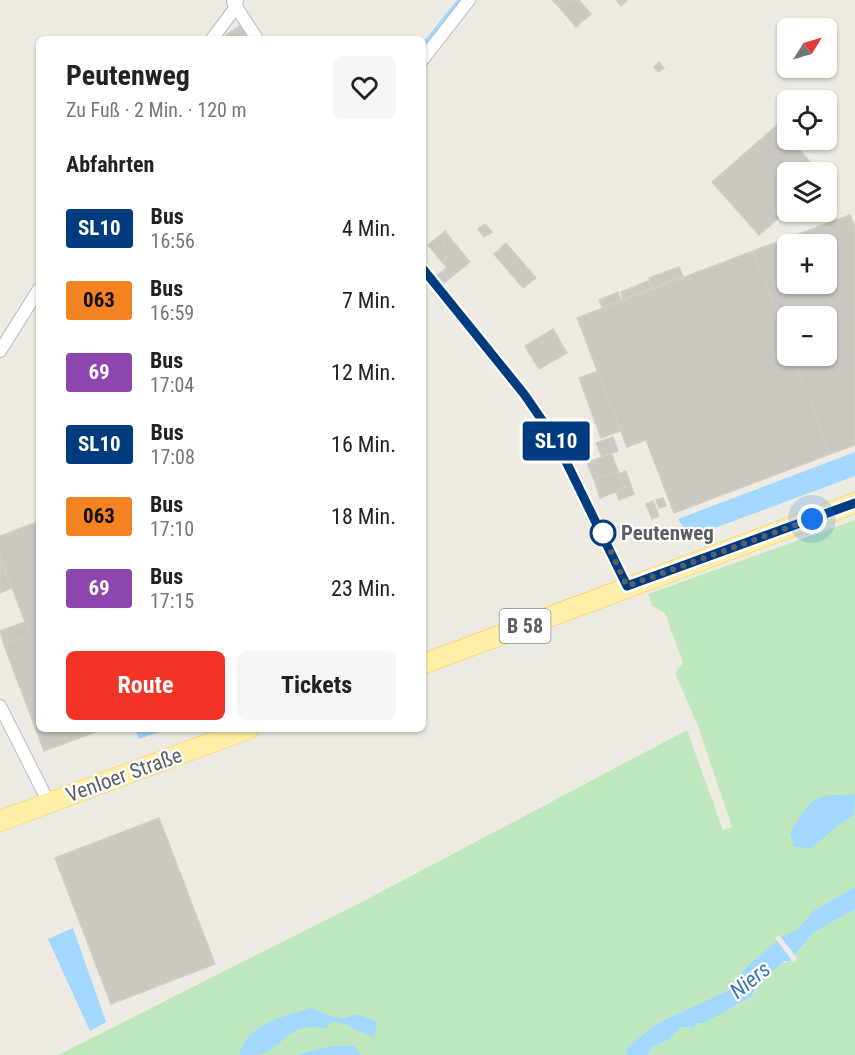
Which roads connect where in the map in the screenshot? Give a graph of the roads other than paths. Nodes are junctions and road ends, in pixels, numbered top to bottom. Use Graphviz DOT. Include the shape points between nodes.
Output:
graph roads {
  1 [pos="469,0"];
  2 [pos="235,2"];
  3 [pos="214,36"];
  4 [pos="255,36"];
  5 [pos="426,55"];
  6 [pos="426,273"];
  7 [pos="36,294"];
  8 [pos="0,351"];
  9 [pos="855,503"];
  10 [pos="627,586"];
  11 [pos="426,663"];
  12 [pos="0,706"];
  13 [pos="240,732"];
  14 [pos="49,803"];
  15 [pos="0,821"];
  1 -- 5 [label="street"];
  2 -- 3 [label="street"];
  2 -- 4 [label="street"];
  6 -- 10 [label="street" via="524,394 555,439"];
  7 -- 8 [label="street"];
  9 -- 10 [label="main road, B 58"];
  10 -- 11 [label="main road, B 58"];
  12 -- 14 [label="street"];
  13 -- 14 [label="main road, Venloer Straße"];
  14 -- 15 [label="main road, Venloer Straße"];
}
